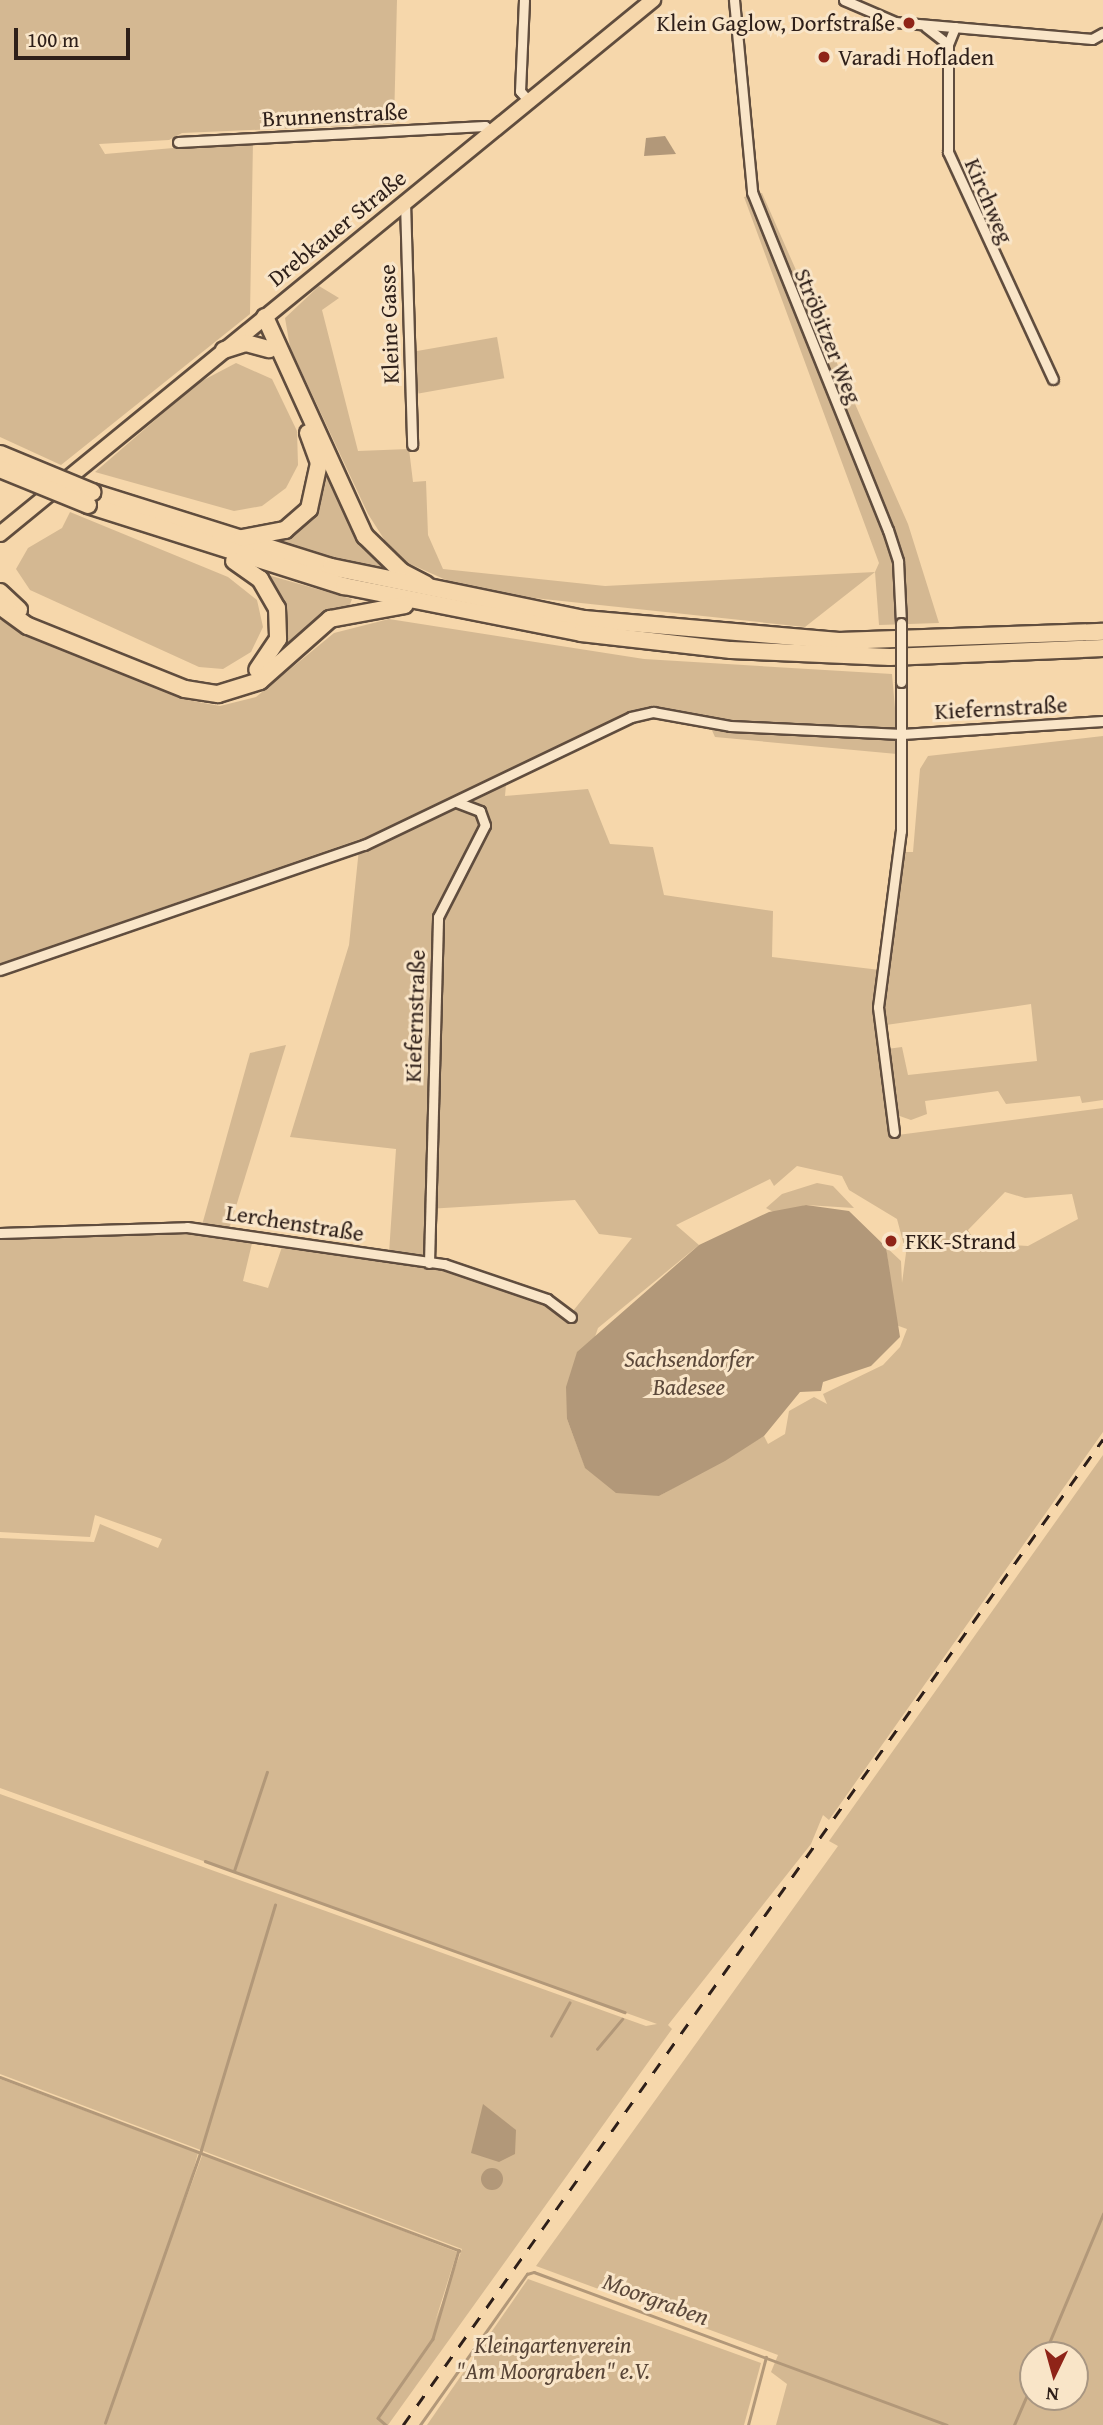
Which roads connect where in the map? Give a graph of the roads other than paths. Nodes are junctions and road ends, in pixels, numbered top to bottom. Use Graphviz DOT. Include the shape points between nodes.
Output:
graph roads {
  1 [pos="524,0"];
  2 [pos="653,0"];
  3 [pos="734,0"];
  4 [pos="844,0"];
  5 [pos="922,24"];
  6 [pos="955,27"];
  7 [pos="1103,33"];
  8 [pos="1092,39"];
  9 [pos="1103,40"];
  10 [pos="948,44"];
  11 [pos="530,102"];
  12 [pos="491,132"];
  13 [pos="178,142"];
  14 [pos="405,202"];
  15 [pos="260,320"];
  16 [pos="269,349"];
  17 [pos="224,350"];
  18 [pos="1053,379"];
  19 [pos="412,445"];
  20 [pos="0,454"];
  21 [pos="0,469"];
  22 [pos="90,498"];
  23 [pos="0,534"];
  24 [pos="229,539"];
  25 [pos="211,548"];
  26 [pos="0,592"];
  27 [pos="450,596"];
  28 [pos="420,604"];
  29 [pos="0,606"];
  30 [pos="1103,632"];
  31 [pos="1103,648"];
  32 [pos="901,682"];
  33 [pos="1103,721"];
  34 [pos="902,734"];
  35 [pos="455,802"];
  36 [pos="0,970"];
  37 [pos="894,1132"];
  38 [pos="0,1233"];
  39 [pos="429,1263"];
  40 [pos="571,1317"];
  1 -- 11 [label="street" via="520,91"];
  2 -- 11 [label="main road, Drebkauer Straße"];
  3 -- 32 [label="street, Ströbitzer Weg, bridge" via="752,192 898,561"];
  4 -- 5 [label="street" via="881,18"];
  5 -- 6 [label="street"];
  5 -- 10 [label="street"];
  6 -- 8 [label="street"];
  6 -- 10 [label="street, Kirchweg"];
  7 -- 8 [label="street"];
  8 -- 9 [label="street"];
  10 -- 18 [label="street, Kirchweg" via="948,152"];
  11 -- 12 [label="main road, Drebkauer Straße"];
  12 -- 13 [label="street, Brunnenstraße" via="485,126"];
  12 -- 14 [label="main road, Drebkauer Straße"];
  14 -- 15 [label="main road, Drebkauer Straße"];
  14 -- 19 [label="street, Kleine Gasse"];
  15 -- 16 [label="highway"];
  15 -- 17 [label="main road, Drebkauer Straße"];
  15 -- 27 [label="highway" via="365,536 402,572"];
  16 -- 17 [label="highway" via="246,342"];
  16 -- 24 [label="highway" via="312,441 318,481 297,522 270,537"];
  17 -- 23 [label="main road, Drebkauer Straße"];
  20 -- 22 [label="highway, bridge"];
  21 -- 22 [label="highway, bridge"];
  22 -- 24 [label="highway"];
  22 -- 25 [label="highway"];
  24 -- 27 [label="highway"];
  25 -- 26 [label="highway" via="261,579 277,608 272,652 254,673 231,683 188,680 32,617"];
  25 -- 28 [label="highway"];
  27 -- 30 [label="highway" via="733,635 839,641"];
  28 -- 29 [label="highway" via="330,619 260,681 218,694 185,689 28,626"];
  28 -- 31 [label="highway" via="731,650 890,657"];
  32 -- 34 [label="street, Kiefernstraße"];
  33 -- 34 [label="street, Kiefernstraße"];
  34 -- 35 [label="street, Kiefernstraße" via="730,726 653,712"];
  34 -- 37 [label="street, Kiefernstraße" via="901,831 878,1007"];
  35 -- 36 [label="street, Kiefernstraße" via="364,845"];
  35 -- 39 [label="street, Kiefernstraße" via="480,811 485,825 438,917"];
  38 -- 39 [label="street, Lerchenstraße" via="187,1227"];
  39 -- 40 [label="street, Lerchenstraße" via="506,1282"];
}
